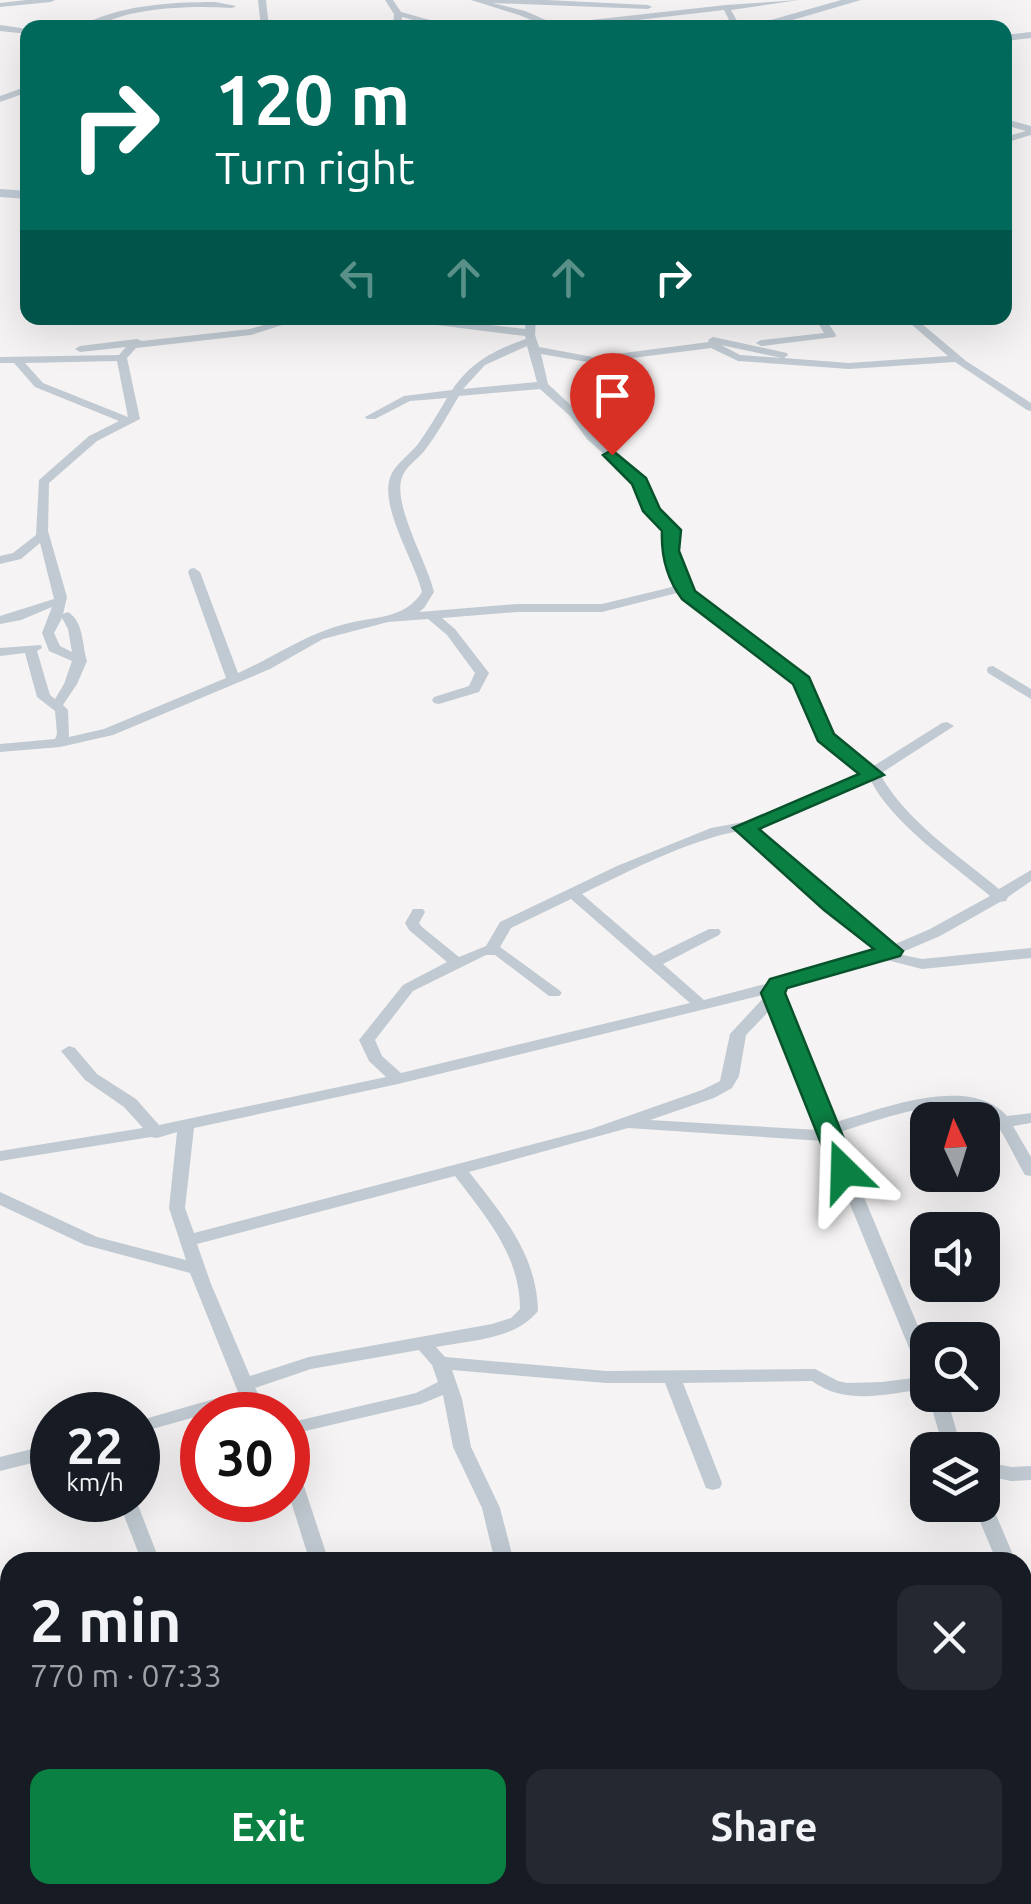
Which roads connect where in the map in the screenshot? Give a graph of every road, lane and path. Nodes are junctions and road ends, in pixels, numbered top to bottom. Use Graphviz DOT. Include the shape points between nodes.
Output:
graph roads {
  1 [pos="51,0"];
  2 [pos="389,0"];
  3 [pos="475,0"];
  4 [pos="492,0"];
  5 [pos="796,0"];
  6 [pos="854,0"];
  7 [pos="726,4"];
  8 [pos="0,5"];
  9 [pos="232,6"];
  10 [pos="697,9"];
  11 [pos="398,14"];
  12 [pos="102,20"];
  13 [pos="398,20"];
  14 [pos="422,20"];
  15 [pos="528,20"];
  16 [pos="605,20"];
  17 [pos="781,20"];
  18 [pos="277,325"];
  19 [pos="444,325"];
  20 [pos="531,325"];
  21 [pos="824,325"];
  22 [pos="917,325"];
  23 [pos="532,341"];
  24 [pos="141,342"];
  25 [pos="742,344"];
  26 [pos="698,348"];
  27 [pos="122,358"];
  28 [pos="22,359"];
  29 [pos="957,359"];
  30 [pos="0,360"];
  31 [pos="810,364"];
  32 [pos="543,385"];
  33 [pos="457,392"];
  34 [pos="1031,408"];
  35 [pos="371,417"];
  36 [pos="130,421"];
  37 [pos="43,532"];
  38 [pos="0,560"];
  39 [pos="194,572"];
  40 [pos="681,585"];
  41 [pos="60,602"];
  42 [pos="68,616"];
  43 [pos="432,616"];
  44 [pos="402,618"];
  45 [pos="0,620"];
  46 [pos="52,646"];
  47 [pos="30,648"];
  48 [pos="0,652"];
  49 [pos="81,662"];
  50 [pos="992,670"];
  51 [pos="233,678"];
  52 [pos="1031,694"];
  53 [pos="438,700"];
  54 [pos="56,706"];
  55 [pos="947,726"];
  56 [pos="60,744"];
  57 [pos="0,748"];
  58 [pos="872,774"];
  59 [pos="744,828"];
  60 [pos="1031,874"];
  61 [pos="1015,887"];
  62 [pos="573,893"];
  63 [pos="1031,896"];
  64 [pos="1001,898"];
  65 [pos="418,912"];
  66 [pos="714,932"];
  67 [pos="491,950"];
  68 [pos="887,953"];
  69 [pos="1031,953"];
  70 [pos="456,962"];
  71 [pos="654,962"];
  72 [pos="776,991"];
  73 [pos="554,993"];
  74 [pos="700,1004"];
  75 [pos="68,1051"];
  76 [pos="398,1080"];
  77 [pos="1031,1118"];
  78 [pos="1001,1122"];
  79 [pos="624,1124"];
  80 [pos="186,1127"];
  81 [pos="157,1133"];
  82 [pos="829,1133"];
  83 [pos="0,1156"];
  84 [pos="458,1170"];
  85 [pos="1031,1172"];
  86 [pos="0,1198"];
  87 [pos="186,1241"];
  88 [pos="196,1269"];
  89 [pos="910,1329"];
  90 [pos="422,1342"];
  91 [pos="440,1363"];
  92 [pos="672,1377"];
  93 [pos="910,1385"];
  94 [pos="446,1386"];
  95 [pos="248,1389"];
  96 [pos="250,1392"];
  97 [pos="160,1420"];
  98 [pos="310,1424"];
  99 [pos="30,1456"];
  100 [pos="0,1464"];
  101 [pos="1000,1472"];
  102 [pos="1031,1473"];
  103 [pos="714,1484"];
  104 [pos="136,1522"];
  105 [pos="307,1522"];
  106 [pos="990,1522"];
  107 [pos="147,1552"];
  108 [pos="317,1552"];
  109 [pos="502,1552"];
  110 [pos="1003,1552"];
  1 -- 8 [label="street"];
  2 -- 11 [label="street"];
  3 -- 15 [label="street"];
  4 -- 10 [label="street"];
  5 -- 7 [label="street"];
  6 -- 17 [label="street"];
  7 -- 10 [label="street"];
  9 -- 12 [label="street" via="188,2"];
  10 -- 16 [label="street"];
  11 -- 13 [label="street"];
  11 -- 14 [label="street"];
  18 -- 24 [label="street"];
  19 -- 23 [label="street"];
  20 -- 23 [label="street"];
  21 -- 25 [label="street" via="830,335"];
  22 -- 29 [label="street"];
  23 -- 26 [label="street" via="593,360"];
  23 -- 32 [label="street"];
  23 -- 33 [label="street" via="478,366"];
  24 -- 27 [label="street"];
  24 -- 28 [label="street"];
  25 -- 26 [label="street" via="718,340"];
  25 -- 31 [label="street"];
  26 -- 31 [label="street" via="713,345 738,358"];
  27 -- 28 [label="street"];
  27 -- 36 [label="street" via="135,414"];
  28 -- 30 [label="street"];
  28 -- 36 [label="street" via="39,385"];
  29 -- 31 [label="street"];
  29 -- 34 [label="street"];
  32 -- 33 [label="street"];
  32 -- 40 [label="street" via="640,482 652,511 674,535 670,548"];
  33 -- 35 [label="street" via="400,400"];
  33 -- 44 [label="street" via="396,474 399,526 428,592"];
  36 -- 37 [label="street" via="94,436 45,480"];
  37 -- 38 [label="street" via="17,556"];
  37 -- 41 [label="street"];
  39 -- 51 [label="street"];
  40 -- 43 [label="street" via="641,602 602,608"];
  40 -- 58 [label="street" via="802,681 826,737"];
  41 -- 45 [label="street"];
  41 -- 46 [label="street" via="48,628"];
  42 -- 49 [label="street"];
  43 -- 44 [label="street"];
  43 -- 53 [label="street" via="482,673 474,689"];
  44 -- 51 [label="street" via="326,633"];
  46 -- 47 [label="street"];
  46 -- 49 [label="street"];
  47 -- 48 [label="street"];
  47 -- 54 [label="street" via="44,697"];
  49 -- 54 [label="street"];
  50 -- 52 [label="street"];
  51 -- 56 [label="street" via="132,723"];
  54 -- 56 [label="street" via="64,727"];
  55 -- 58 [label="street"];
  56 -- 57 [label="street"];
  58 -- 59 [label="street"];
  58 -- 64 [label="street" via="910,820"];
  59 -- 62 [label="street" via="676,845"];
  59 -- 68 [label="street"];
  60 -- 61 [label="street"];
  61 -- 63 [label="street"];
  61 -- 64 [label="street"];
  62 -- 67 [label="street" via="504,925"];
  62 -- 71 [label="street"];
  64 -- 68 [label="street"];
  65 -- 70 [label="street" via="416,930"];
  66 -- 71 [label="street"];
  67 -- 70 [label="street"];
  67 -- 73 [label="street"];
  68 -- 69 [label="street" via="922,964"];
  68 -- 72 [label="street"];
  70 -- 76 [label="street" via="408,988 368,1040"];
  71 -- 74 [label="street"];
  72 -- 74 [label="street"];
  72 -- 79 [label="street" via="738,1034 726,1084"];
  72 -- 82 [label="street"];
  74 -- 76 [label="street"];
  75 -- 81 [label="street"];
  76 -- 80 [label="street"];
  77 -- 78 [label="street"];
  78 -- 82 [label="street" via="990,1108 964,1100 910,1108"];
  78 -- 85 [label="street"];
  79 -- 82 [label="street"];
  79 -- 84 [label="street"];
  80 -- 81 [label="street"];
  80 -- 87 [label="street" via="177,1192"];
  81 -- 83 [label="street"];
  82 -- 89 [label="street"];
  84 -- 87 [label="street"];
  84 -- 90 [label="street" via="516,1254 529,1310 494,1330"];
  86 -- 88 [label="street" via="91,1241"];
  87 -- 88 [label="street"];
  88 -- 95 [label="street"];
  90 -- 91 [label="street"];
  90 -- 95 [label="street" via="309,1363"];
  91 -- 92 [label="street"];
  91 -- 94 [label="street"];
  92 -- 93 [label="street" via="814,1376 835,1387"];
  92 -- 103 [label="street"];
  94 -- 98 [label="street" via="422,1398"];
  94 -- 109 [label="street"];
  95 -- 96 [label="street"];
  95 -- 97 [label="street"];
  99 -- 100 [label="street"];
  101 -- 102 [label="street"];
  104 -- 107 [label="street"];
  105 -- 108 [label="street"];
  106 -- 110 [label="street"];
}
